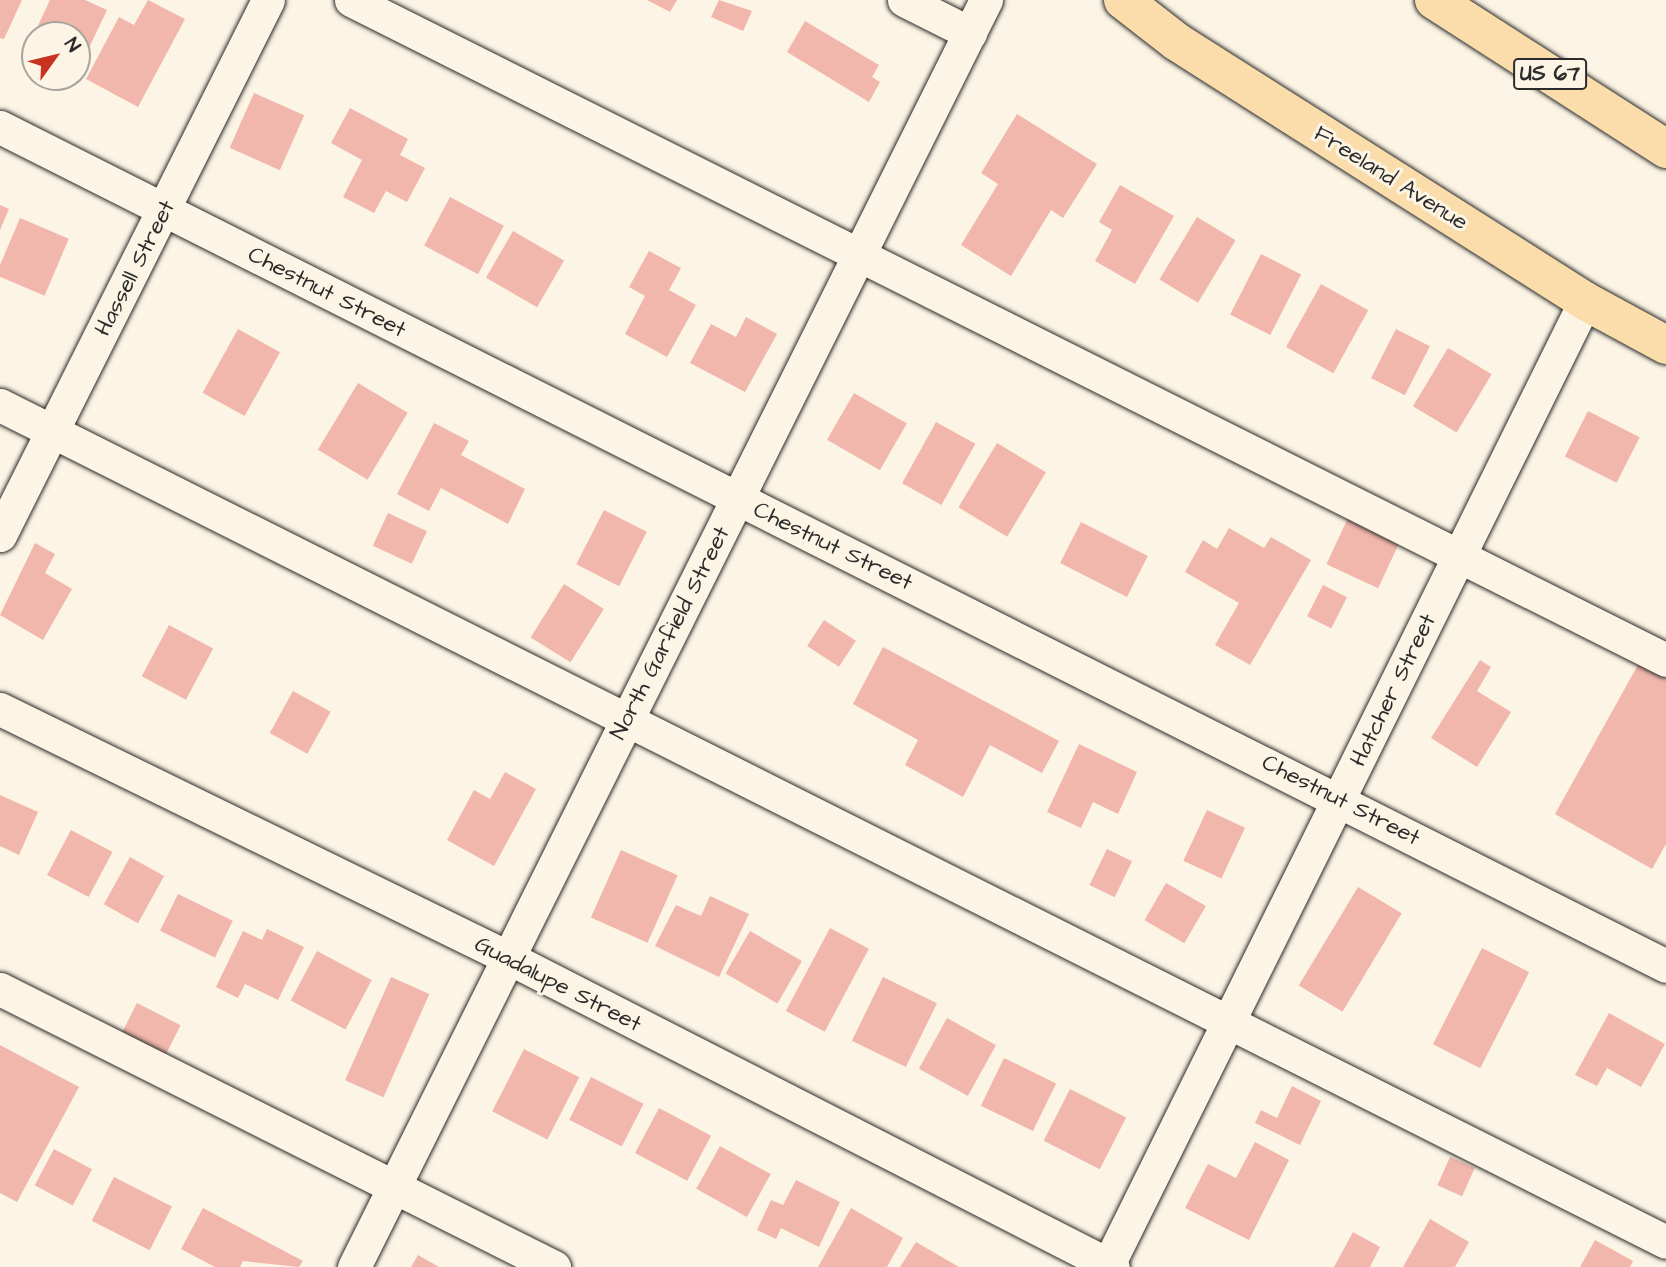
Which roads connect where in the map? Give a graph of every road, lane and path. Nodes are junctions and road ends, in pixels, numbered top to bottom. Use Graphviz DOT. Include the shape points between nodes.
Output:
graph roads {
  1 [pos="268,0"];
  2 [pos="351,0"];
  3 [pos="904,0"];
  4 [pos="986,0"];
  5 [pos="1123,0"];
  6 [pos="1150,0"];
  7 [pos="1434,0"];
  8 [pos="970,33"];
  9 [pos="1177,41"];
  10 [pos="0,127"];
  11 [pos="1666,149"];
  12 [pos="164,210"];
  13 [pos="859,255"];
  14 [pos="1585,301"];
  15 [pos="1666,345"];
  16 [pos="0,405"];
  17 [pos="52,432"];
  18 [pos="737,499"];
  19 [pos="0,535"];
  20 [pos="1459,556"];
  21 [pos="1666,660"];
  22 [pos="0,709"];
  23 [pos="627,720"];
  24 [pos="1339,798"];
  25 [pos="509,958"];
  26 [pos="1666,967"];
  27 [pos="0,989"];
  28 [pos="1228,1023"];
  29 [pos="394,1187"];
  30 [pos="1666,1242"];
  31 [pos="1109,1266"];
  32 [pos="354,1267"];
  33 [pos="554,1267"];
  1 -- 12 [label="street, Hassell Street"];
  2 -- 13 [label="street"];
  3 -- 8 [label="street"];
  4 -- 8 [label="street, North Garfield Street"];
  5 -- 9 [label="main road, Freeland Avenue"];
  6 -- 9 [label="main road"];
  7 -- 11 [label="main road, US 67"];
  8 -- 13 [label="street, North Garfield Street"];
  9 -- 14 [label="main road, Freeland Avenue"];
  10 -- 12 [label="street, Chestnut Street"];
  12 -- 17 [label="street, Hassell Street"];
  12 -- 18 [label="street, Chestnut Street"];
  13 -- 18 [label="street, North Garfield Street"];
  13 -- 20 [label="street"];
  14 -- 15 [label="main road, Freeland Avenue"];
  14 -- 20 [label="street, Hatcher Street"];
  16 -- 17 [label="street"];
  17 -- 19 [label="street, Hassell Street"];
  17 -- 23 [label="street"];
  18 -- 23 [label="street, North Garfield Street"];
  18 -- 24 [label="street, Chestnut Street"];
  20 -- 21 [label="street"];
  20 -- 24 [label="street, Hatcher Street"];
  22 -- 25 [label="street, Guadalupe Street"];
  23 -- 25 [label="street, North Garfield Street"];
  23 -- 28 [label="street"];
  24 -- 26 [label="street, Chestnut Street"];
  24 -- 28 [label="street, Hatcher Street"];
  25 -- 29 [label="street, North Garfield Street"];
  25 -- 31 [label="street, Guadalupe Street"];
  27 -- 29 [label="street"];
  28 -- 30 [label="street"];
  28 -- 31 [label="street, Hatcher Street"];
  29 -- 32 [label="street, North Garfield Street"];
  29 -- 33 [label="street"];
}
